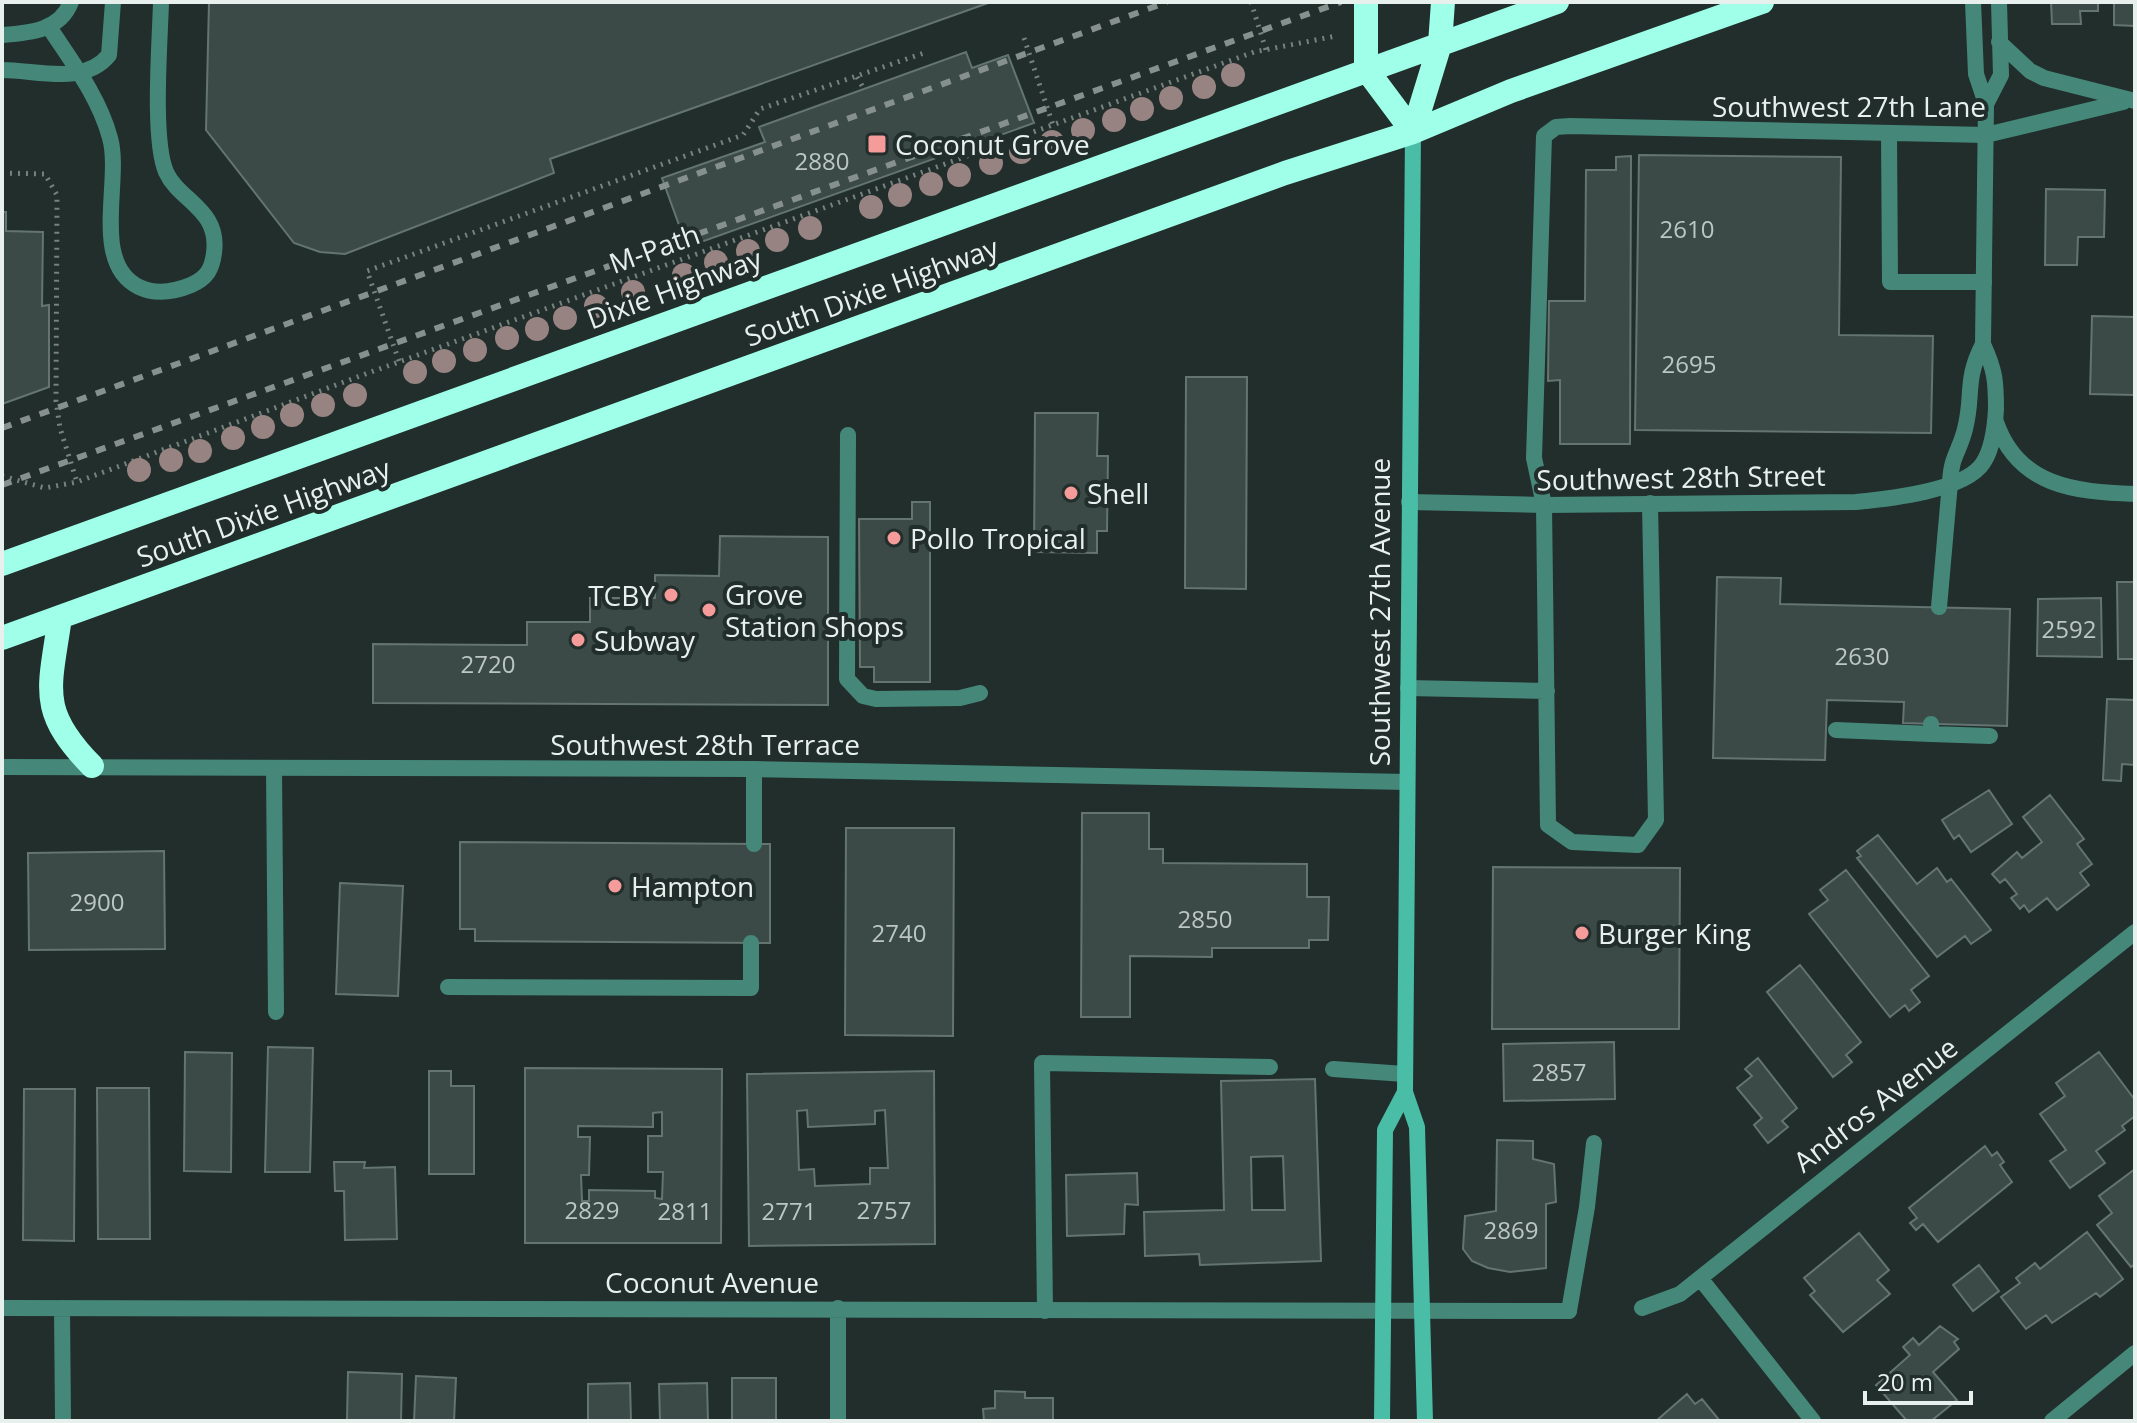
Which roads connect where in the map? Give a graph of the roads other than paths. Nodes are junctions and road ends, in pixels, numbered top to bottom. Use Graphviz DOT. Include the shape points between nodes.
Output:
graph roads {
  1 [pos="71,2"];
  2 [pos="113,2"];
  3 [pos="161,2"];
  4 [pos="1366,2"];
  5 [pos="1443,2"];
  6 [pos="1557,2"];
  7 [pos="1762,2"];
  8 [pos="1973,2"];
  9 [pos="1999,2"];
  10 [pos="49,27"];
  11 [pos="2,35"];
  12 [pos="1999,42"];
  13 [pos="1440,44"];
  14 [pos="1366,69"];
  15 [pos="2,70"];
  16 [pos="79,74"];
  17 [pos="2130,102"];
  18 [pos="1986,104"];
  19 [pos="1413,132"];
  20 [pos="1889,133"];
  21 [pos="1986,135"];
  22 [pos="1984,282"];
  23 [pos="1983,344"];
  24 [pos="1996,420"];
  25 [pos="848,435"];
  26 [pos="1950,483"];
  27 [pos="2135,494"];
  28 [pos="1409,502"];
  29 [pos="1650,503"];
  30 [pos="1544,505"];
  31 [pos="2,564"];
  32 [pos="1939,607"];
  33 [pos="60,617"];
  34 [pos="2,638"];
  35 [pos="1408,688"];
  36 [pos="1547,691"];
  37 [pos="980,693"];
  38 [pos="1836,730"];
  39 [pos="1990,736"];
  40 [pos="92,766"];
  41 [pos="2,767"];
  42 [pos="274,768"];
  43 [pos="754,769"];
  44 [pos="1407,782"];
  45 [pos="754,844"];
  46 [pos="2135,932"];
  47 [pos="751,943"];
  48 [pos="448,987"];
  49 [pos="276,1012"];
  50 [pos="1270,1067"];
  51 [pos="1333,1069"];
  52 [pos="1405,1074"];
  53 [pos="1405,1092"];
  54 [pos="1594,1143"];
  55 [pos="1700,1278"];
  56 [pos="2,1308"];
  57 [pos="62,1308"];
  58 [pos="838,1308"];
  59 [pos="1642,1308"];
  60 [pos="1045,1311"];
  61 [pos="1382,1312"];
  62 [pos="1422,1312"];
  63 [pos="2135,1353"];
  64 [pos="63,1421"];
  65 [pos="838,1421"];
  66 [pos="1382,1421"];
  67 [pos="1425,1421"];
  68 [pos="1813,1421"];
  69 [pos="2052,1421"];
  1 -- 10 [label="street"];
  2 -- 16 [label="street" via="109,55 96,68"];
  3 -- 16 [label="street" via="160,143 167,174 208,218 215,246 212,268 199,281 154,293 135,285 119,269 111,245 112,143 102,111"];
  4 -- 14 [label="highway"];
  5 -- 13 [label="highway, Southwest 27th Avenue"];
  6 -- 13 [label="highway"];
  7 -- 19 [label="highway, South Dixie Highway" via="1511,91"];
  8 -- 18 [label="street" via="1976,74"];
  9 -- 12 [label="street"];
  10 -- 11 [label="street"];
  10 -- 16 [label="street"];
  12 -- 17 [label="street, Southwest 27th Lane" via="2044,78"];
  12 -- 18 [label="street" via="2001,75"];
  13 -- 14 [label="highway"];
  13 -- 19 [label="highway, Southwest 27th Avenue"];
  14 -- 19 [label="highway"];
  14 -- 31 [label="highway, Dixie Highway"];
  15 -- 16 [label="street"];
  17 -- 21 [label="street, Southwest 27th Lane"];
  18 -- 21 [label="street"];
  19 -- 28 [label="main road, Southwest 27th Avenue"];
  19 -- 33 [label="highway, South Dixie Highway" via="1255,184"];
  20 -- 21 [label="street, Southwest 27th Lane"];
  20 -- 22 [label="street" via="1890,282"];
  20 -- 30 [label="street, Southwest 27th Lane" via="1570,126 1556,127 1544,136 1534,458"];
  21 -- 22 [label="street"];
  22 -- 23 [label="street"];
  23 -- 24 [label="street" via="1996,372"];
  23 -- 26 [label="street" via="1970,369 1967,420 1951,460"];
  24 -- 26 [label="street, Southwest 28th Street" via="1982,465"];
  24 -- 27 [label="street" via="2005,448 2032,473 2076,488"];
  25 -- 37 [label="street" via="847,679 863,696 876,699"];
  26 -- 29 [label="street, Southwest 28th Street" via="1904,497 1856,502"];
  26 -- 32 [label="street"];
  28 -- 30 [label="street, Southwest 28th Street"];
  28 -- 35 [label="main road, Southwest 27th Avenue"];
  29 -- 30 [label="street, Southwest 28th Street"];
  29 -- 36 [label="street" via="1656,820 1638,845 1572,842 1548,825"];
  30 -- 36 [label="street"];
  33 -- 34 [label="highway, South Dixie Highway"];
  33 -- 40 [label="highway" via="52,710 61,731"];
  35 -- 36 [label="street"];
  35 -- 44 [label="main road, Southwest 27th Avenue"];
  38 -- 39 [label="street" via="1931,729"];
  40 -- 41 [label="street, Southwest 28th Terrace"];
  40 -- 42 [label="street, Southwest 28th Terrace"];
  42 -- 43 [label="street, Southwest 28th Terrace"];
  42 -- 49 [label="street"];
  43 -- 44 [label="street, Southwest 28th Terrace"];
  43 -- 45 [label="street"];
  44 -- 52 [label="main road, Southwest 27th Avenue"];
  46 -- 55 [label="street, Andros Avenue"];
  47 -- 48 [label="street" via="751,988"];
  50 -- 60 [label="street" via="1042,1063"];
  51 -- 52 [label="street"];
  52 -- 53 [label="main road, Southwest 27th Avenue"];
  53 -- 61 [label="main road, Southwest 27th Avenue" via="1385,1130"];
  53 -- 62 [label="main road, Southwest 27th Avenue" via="1417,1127"];
  54 -- 62 [label="street" via="1569,1311"];
  55 -- 59 [label="street, Andros Avenue" via="1680,1294"];
  55 -- 68 [label="street"];
  56 -- 57 [label="street, Coconut Avenue"];
  57 -- 58 [label="street, Coconut Avenue"];
  57 -- 64 [label="street"];
  58 -- 60 [label="street, Coconut Avenue"];
  58 -- 65 [label="street"];
  60 -- 61 [label="street, Coconut Avenue"];
  61 -- 62 [label="street, Coconut Avenue"];
  61 -- 66 [label="main road, Southwest 27th Avenue"];
  62 -- 67 [label="main road, Southwest 27th Avenue"];
  63 -- 69 [label="street"];
}
